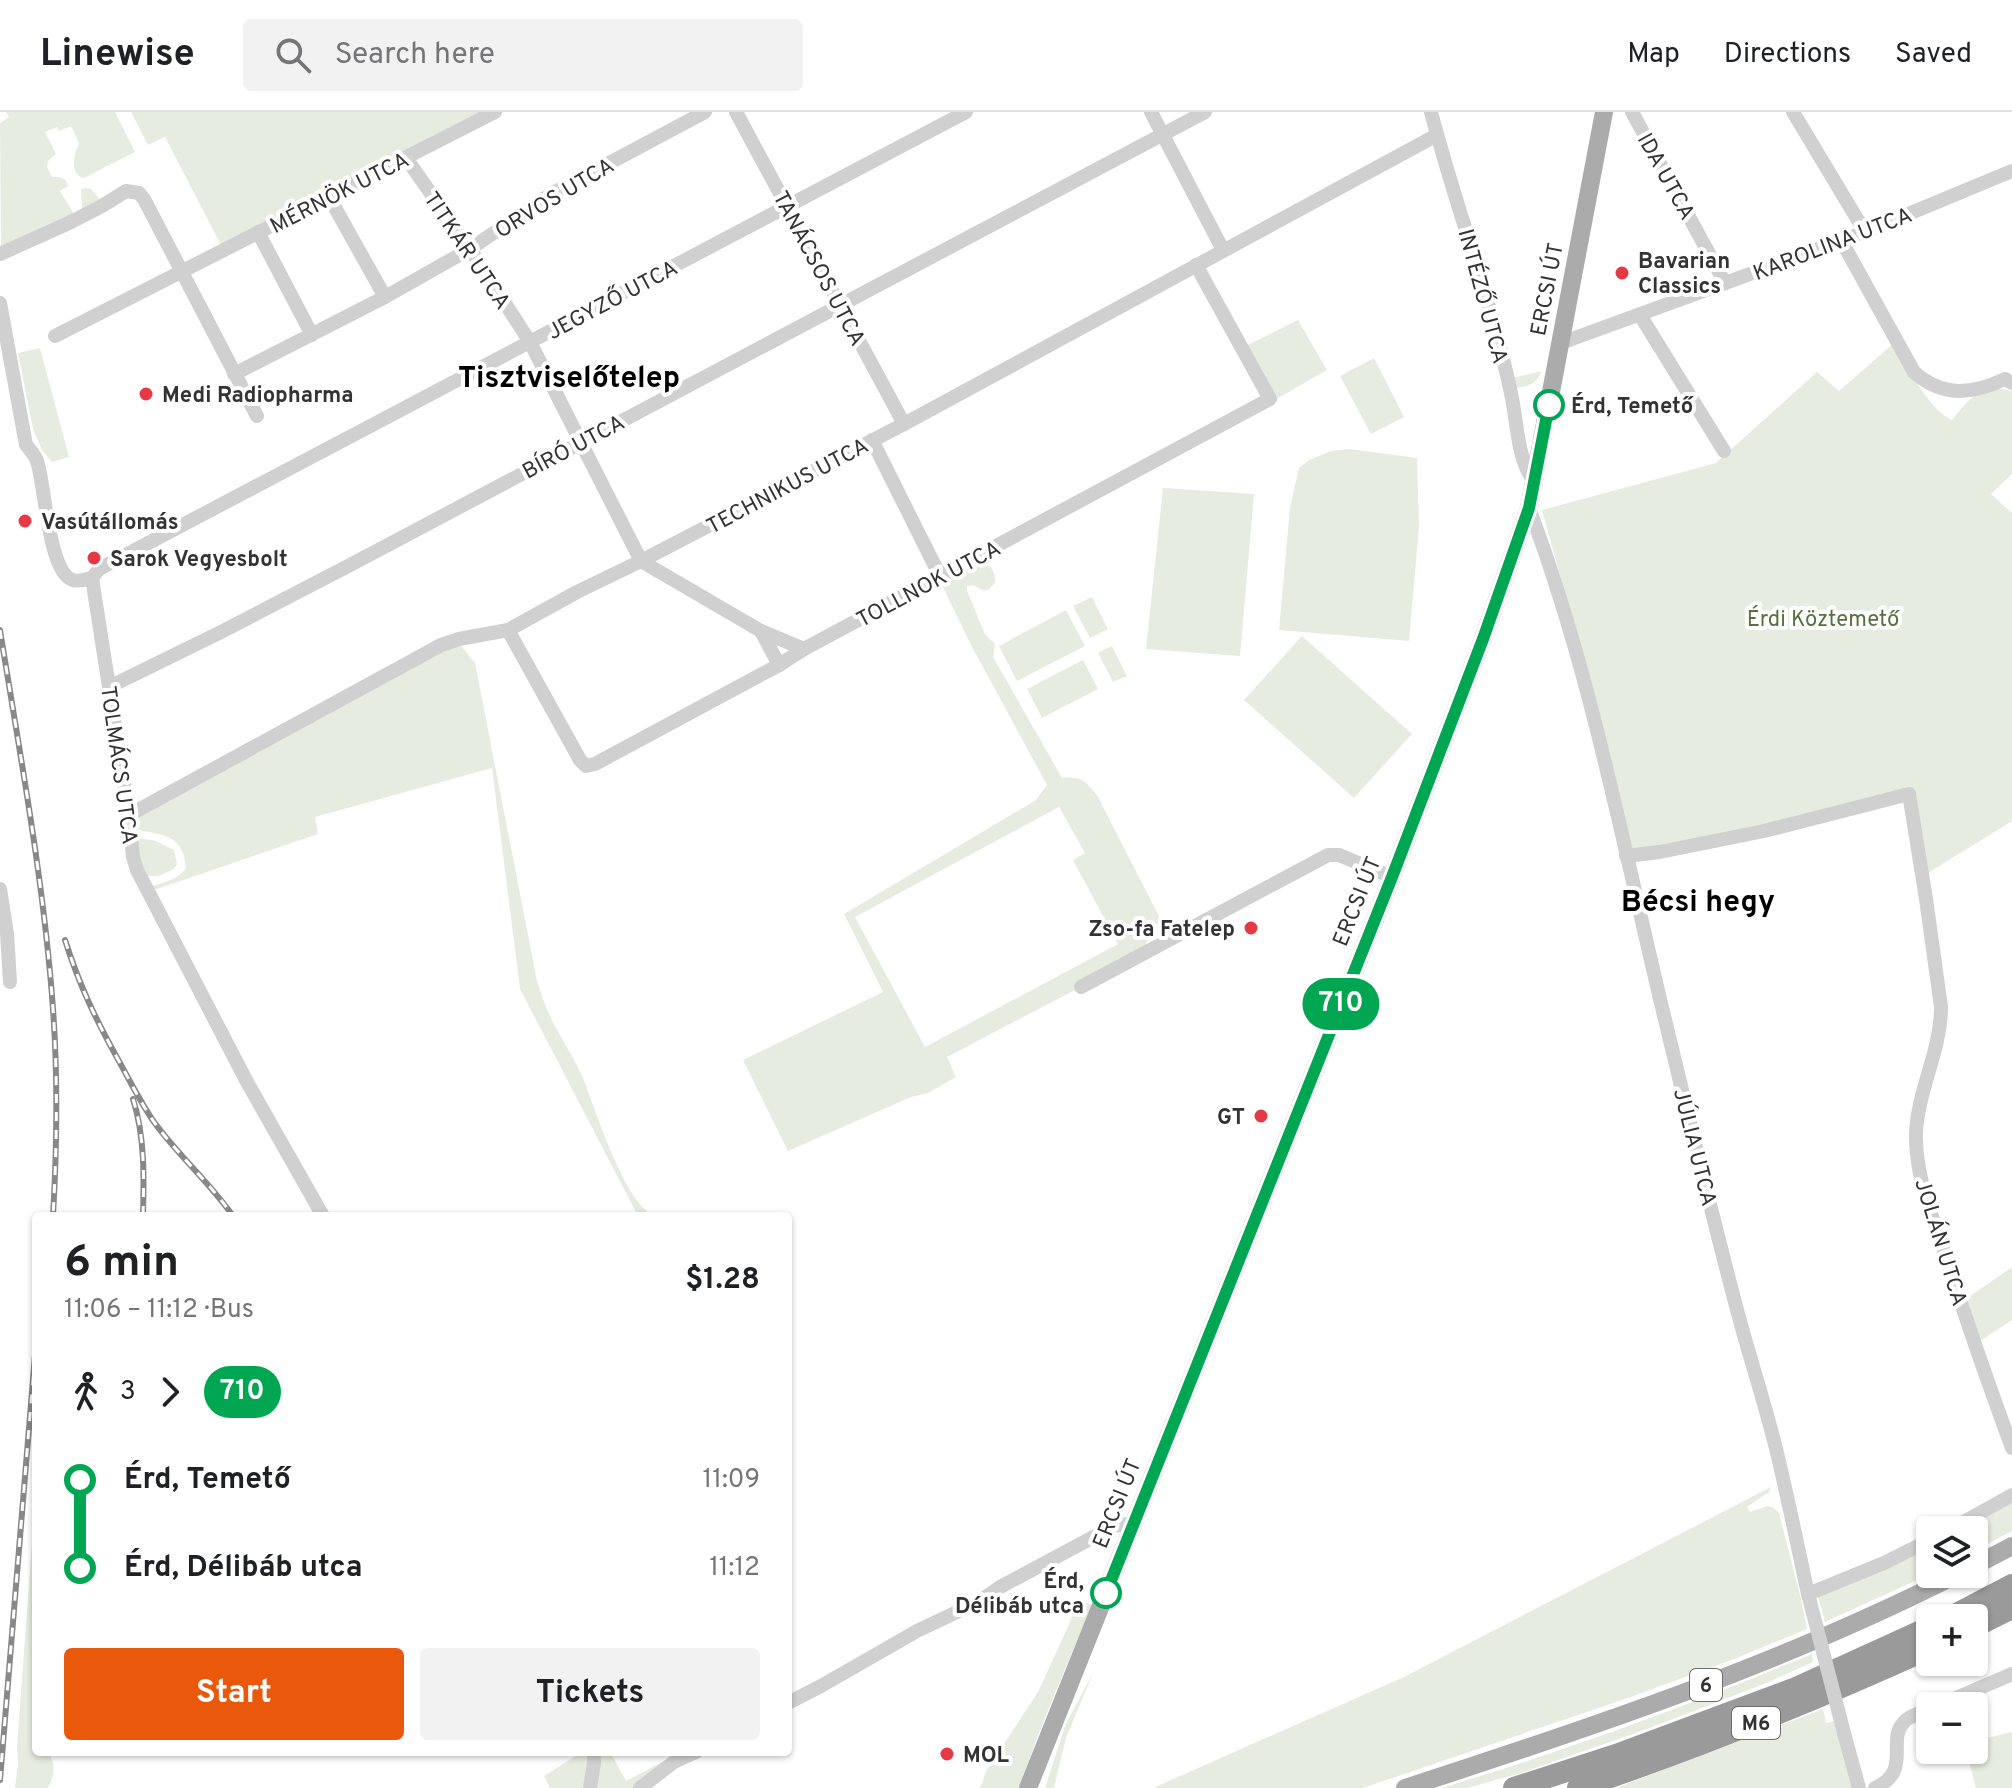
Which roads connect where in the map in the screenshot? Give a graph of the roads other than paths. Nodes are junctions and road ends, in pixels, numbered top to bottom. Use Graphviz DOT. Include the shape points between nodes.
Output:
graph roads {
  1 [pos="495,112"];
  2 [pos="705,112"];
  3 [pos="736,112"];
  4 [pos="966,112"];
  5 [pos="1151,112"];
  6 [pos="1205,112"];
  7 [pos="1431,112"];
  8 [pos="1604,112"];
  9 [pos="1632,112"];
  10 [pos="1793,112"];
  11 [pos="1164,134"];
  12 [pos="1437,135"];
  13 [pos="406,158"];
  14 [pos="2012,171"];
  15 [pos="329,197"];
  16 [pos="787,207"];
  17 [pos="258,232"];
  18 [pos="1865,232"];
  19 [pos="1841,240"];
  20 [pos="470,249"];
  21 [pos="1223,250"];
  22 [pos="0,254"];
  23 [pos="1196,265"];
  24 [pos="183,271"];
  25 [pos="1725,283"];
  26 [pos="385,297"];
  27 [pos="0,303"];
  28 [pos="840,305"];
  29 [pos="1640,315"];
  30 [pos="312,335"];
  31 [pos="55,336"];
  32 [pos="530,342"];
  33 [pos="1561,343"];
  34 [pos="234,374"];
  35 [pos="2010,379"];
  36 [pos="257,416"];
  37 [pos="904,424"];
  38 [pos="872,440"];
  39 [pos="580,442"];
  40 [pos="1724,451"];
  41 [pos="1534,481"];
  42 [pos="1529,508"];
  43 [pos="641,561"];
  44 [pos="940,576"];
  45 [pos="92,578"];
  46 [pos="508,630"];
  47 [pos="761,631"];
  48 [pos="804,649"];
  49 [pos="779,665"];
  50 [pos="109,687"];
  51 [pos="129,815"];
  52 [pos="1626,856"];
  53 [pos="1392,877"];
  54 [pos="0,889"];
  55 [pos="2,913"];
  56 [pos="10,982"];
  57 [pos="1081,987"];
  58 [pos="321,1212"];
  59 [pos="2012,1448"];
  60 [pos="2012,1495"];
  61 [pos="1974,1516"];
  62 [pos="1133,1526"];
  63 [pos="2012,1546"];
  64 [pos="1916,1547"];
  65 [pos="1988,1559"];
  66 [pos="2012,1585"];
  67 [pos="1928,1588"];
  68 [pos="1808,1594"];
  69 [pos="1976,1604"];
  70 [pos="2012,1608"];
  71 [pos="1988,1620"];
  72 [pos="1916,1633"];
  73 [pos="1916,1654"];
  74 [pos="2012,1674"];
  75 [pos="1970,1692"];
  76 [pos="792,1701"];
  77 [pos="1916,1716"];
  78 [pos="594,1756"];
  79 [pos="687,1756"];
  80 [pos="1032,1783"];
  81 [pos="590,1788"];
  82 [pos="640,1788"];
  83 [pos="1405,1788"];
  84 [pos="1514,1788"];
  85 [pos="1578,1788"];
  86 [pos="1859,1788"];
  87 [pos="1875,1788"];
  1 -- 13 [label="street, MÉRNÖK UTCA"];
  2 -- 20 [label="street, ORVOS UTCA" via="551,194"];
  3 -- 16 [label="street, TANÁCSOS UTCA"];
  4 -- 16 [label="street, JEGYZŐ UTCA"];
  5 -- 11 [label="street"];
  6 -- 11 [label="street, BÍRÓ UTCA"];
  7 -- 12 [label="street, INTÉZŐ UTCA"];
  8 -- 33 [label="main road, ERCSI ÚT"];
  9 -- 25 [label="street, IDA UTCA"];
  10 -- 18 [label="street"];
  11 -- 21 [label="street"];
  11 -- 28 [label="street, BÍRÓ UTCA"];
  12 -- 21 [label="street, TECHNIKUS UTCA"];
  12 -- 41 [label="street, INTÉZŐ UTCA" via="1486,300 1525,468"];
  13 -- 15 [label="street, MÉRNÖK UTCA"];
  13 -- 20 [label="street, TITKÁR UTCA"];
  14 -- 18 [label="street, KAROLINA UTCA"];
  15 -- 17 [label="street, MÉRNÖK UTCA"];
  15 -- 26 [label="street"];
  16 -- 28 [label="street, TANÁCSOS UTCA"];
  16 -- 32 [label="street, JEGYZŐ UTCA"];
  17 -- 24 [label="street, MÉRNÖK UTCA"];
  17 -- 30 [label="street"];
  18 -- 19 [label="street, KAROLINA UTCA"];
  19 -- 25 [label="street, KAROLINA UTCA"];
  19 -- 35 [label="street" via="1914,372 1926,383 1971,391"];
  20 -- 26 [label="street, ORVOS UTCA"];
  20 -- 32 [label="street, TITKÁR UTCA"];
  21 -- 23 [label="street, TECHNIKUS UTCA"];
  22 -- 24 [label="street" via="133,191 144,199"];
  23 -- 37 [label="street, TECHNIKUS UTCA"];
  23 -- 44 [label="street, TOLLNOK UTCA" via="1270,399"];
  24 -- 31 [label="street, MÉRNÖK UTCA"];
  24 -- 34 [label="street"];
  25 -- 29 [label="street, KAROLINA UTCA"];
  26 -- 30 [label="street, ORVOS UTCA"];
  27 -- 45 [label="street" via="26,445 38,463 58,562 74,581"];
  28 -- 37 [label="street, TANÁCSOS UTCA"];
  28 -- 39 [label="street, BÍRÓ UTCA"];
  29 -- 33 [label="street, KAROLINA UTCA"];
  29 -- 40 [label="street"];
  30 -- 34 [label="street, ORVOS UTCA"];
  32 -- 39 [label="street, TITKÁR UTCA"];
  32 -- 45 [label="street, JEGYZŐ UTCA" via="99,569"];
  33 -- 41 [label="main road, ERCSI ÚT"];
  34 -- 36 [label="street"];
  37 -- 38 [label="street, TECHNIKUS UTCA"];
  38 -- 43 [label="street, TECHNIKUS UTCA"];
  38 -- 44 [label="street"];
  39 -- 43 [label="street, TITKÁR UTCA"];
  39 -- 50 [label="street, BÍRÓ UTCA"];
  41 -- 42 [label="main road, ERCSI ÚT"];
  42 -- 52 [label="street, JÚLIA UTCA" via="1584,676"];
  42 -- 53 [label="main road, ERCSI ÚT"];
  43 -- 46 [label="street, TECHNIKUS UTCA"];
  43 -- 47 [label="street"];
  44 -- 48 [label="street, TOLLNOK UTCA"];
  45 -- 50 [label="street, TOLMÁCS UTCA"];
  46 -- 49 [label="street, TOLLNOK UTCA" via="586,766"];
  46 -- 51 [label="street, TECHNIKUS UTCA" via="441,645"];
  47 -- 48 [label="street"];
  47 -- 49 [label="street"];
  48 -- 49 [label="street, TOLLNOK UTCA"];
  50 -- 51 [label="street, TOLMÁCS UTCA"];
  51 -- 58 [label="street, TOLMÁCS UTCA" via="133,857 143,884"];
  52 -- 59 [label="street, JOLÁN UTCA" via="1764,831 1909,794 1941,1007 1939,1038 1918,1112 1919,1168"];
  52 -- 68 [label="street, JÚLIA UTCA"];
  53 -- 57 [label="street" via="1328,855"];
  53 -- 62 [label="main road, ERCSI ÚT"];
  54 -- 55 [label="street"];
  55 -- 56 [label="street"];
  60 -- 61 [label="street"];
  62 -- 76 [label="street" via="1114,1526"];
  62 -- 80 [label="main road, ERCSI ÚT"];
  63 -- 65 [label="main road"];
  64 -- 68 [label="street"];
  66 -- 69 [label="highway"];
  67 -- 83 [label="main road, 6" via="1709,1684"];
  68 -- 86 [label="street, JÚLIA UTCA, bridge"];
  70 -- 71 [label="highway"];
  72 -- 84 [label="highway, M6" via="1796,1688"];
  73 -- 85 [label="highway, M6" via="1801,1706"];
  74 -- 75 [label="street"];
  77 -- 87 [label="street" via="1900,1727 1894,1773"];
  78 -- 81 [label="street"];
  79 -- 82 [label="street"];
}
